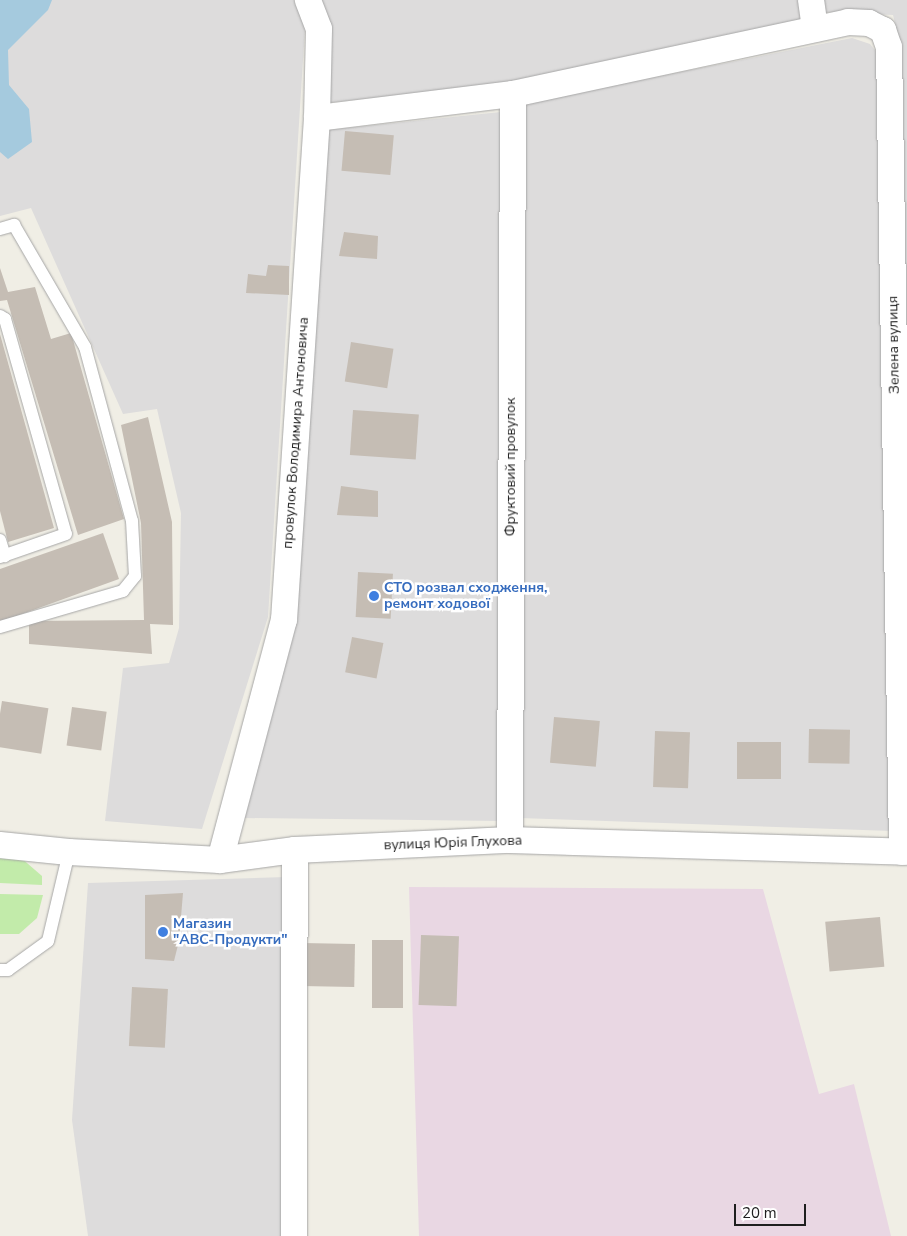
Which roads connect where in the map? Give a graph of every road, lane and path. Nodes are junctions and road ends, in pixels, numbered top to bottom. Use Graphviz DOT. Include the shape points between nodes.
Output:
graph roads {
  1 [pos="308,0"];
  2 [pos="811,0"];
  3 [pos="815,29"];
  4 [pos="513,94"];
  5 [pos="316,118"];
  6 [pos="0,229"];
  7 [pos="0,316"];
  8 [pos="0,540"];
  9 [pos="2,557"];
  10 [pos="0,627"];
  11 [pos="510,840"];
  12 [pos="0,845"];
  13 [pos="295,850"];
  14 [pos="69,852"];
  15 [pos="904,852"];
  16 [pos="220,860"];
  17 [pos="0,970"];
  18 [pos="294,1236"];
  1 -- 5 [label="street, провулок Володимира Антоновича" via="319,29"];
  2 -- 3 [label="street"];
  3 -- 4 [label="street"];
  3 -- 15 [label="street, Зелена вулиця" via="848,22 869,23 883,30 888,48"];
  4 -- 5 [label="street"];
  4 -- 11 [label="street, Фруктовий провулок"];
  5 -- 16 [label="street, провулок Володимира Антоновича" via="284,620"];
  6 -- 10 [label="lane" via="14,225 85,347 132,521 135,576 123,591"];
  7 -- 9 [label="lane" via="5,319 66,534"];
  8 -- 9 [label="lane"];
  11 -- 13 [label="street, вулиця Юрія Глухова"];
  11 -- 15 [label="street, вулиця Юрія Глухова"];
  12 -- 14 [label="street, вулиця Юрія Глухова"];
  13 -- 16 [label="street, вулиця Юрія Глухова"];
  13 -- 18 [label="street"];
  14 -- 16 [label="street, вулиця Юрія Глухова"];
  14 -- 17 [label="lane" via="48,941 8,970"];
}
